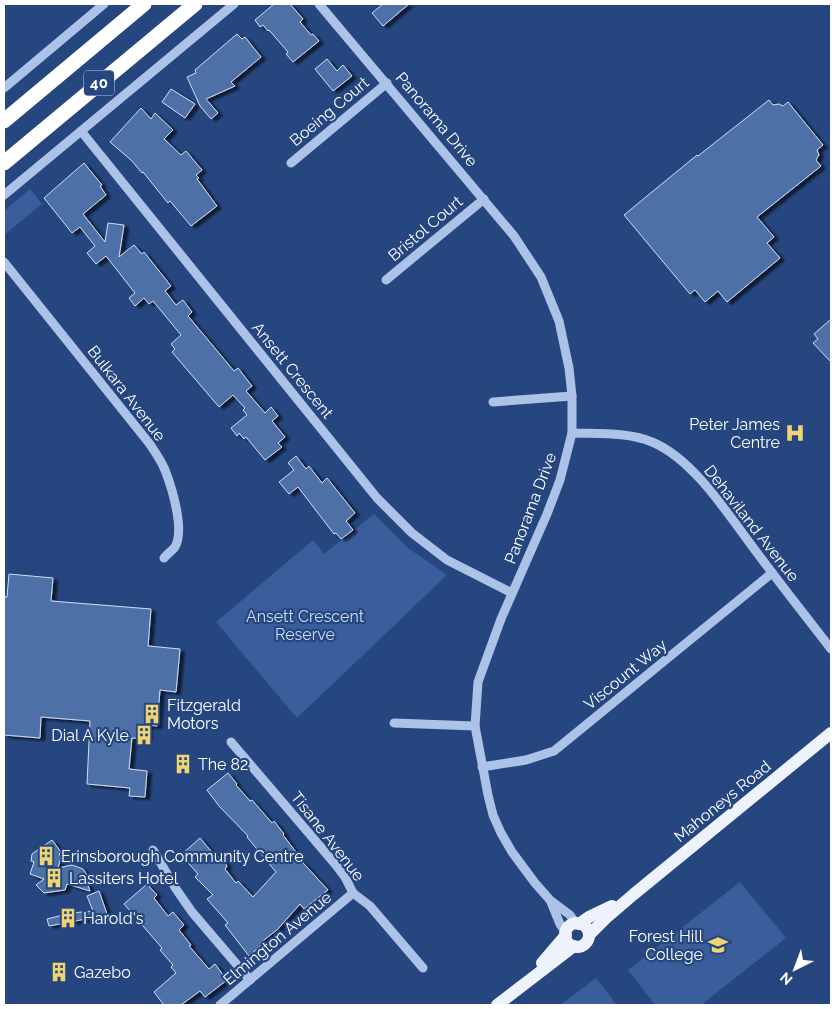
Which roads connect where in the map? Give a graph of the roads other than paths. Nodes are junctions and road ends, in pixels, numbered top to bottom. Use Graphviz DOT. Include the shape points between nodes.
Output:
graph roads {
  1 [pos="104,4"];
  2 [pos="144,4"];
  3 [pos="195,4"];
  4 [pos="234,4"];
  5 [pos="319,4"];
  6 [pos="387,83"];
  7 [pos="4,88"];
  8 [pos="4,121"];
  9 [pos="81,131"];
  10 [pos="4,163"];
  11 [pos="290,163"];
  12 [pos="4,195"];
  13 [pos="484,199"];
  14 [pos="4,262"];
  15 [pos="386,280"];
  16 [pos="572,396"];
  17 [pos="493,402"];
  18 [pos="572,433"];
  19 [pos="164,558"];
  20 [pos="772,573"];
  21 [pos="512,593"];
  22 [pos="831,649"];
  23 [pos="394,723"];
  24 [pos="475,726"];
  25 [pos="831,733"];
  26 [pos="231,742"];
  27 [pos="482,767"];
  28 [pos="153,850"];
  29 [pos="354,893"];
  30 [pos="634,894"];
  31 [pos="550,900"];
  32 [pos="577,924"];
  33 [pos="566,934"];
  34 [pos="589,935"];
  35 [pos="574,946"];
  36 [pos="423,968"];
  37 [pos="250,980"];
  38 [pos="524,984"];
  39 [pos="220,1005"];
  40 [pos="498,1005"];
  1 -- 7 [label="street"];
  2 -- 8 [label="highway, 40"];
  3 -- 10 [label="highway, 40"];
  4 -- 9 [label="street"];
  5 -- 6 [label="street, Panorama Drive"];
  6 -- 11 [label="street, Boeing Court"];
  6 -- 13 [label="street, Panorama Drive"];
  9 -- 12 [label="street"];
  9 -- 21 [label="street, Ansett Crescent" via="376,498 412,533 447,560"];
  13 -- 15 [label="street, Bristol Court"];
  13 -- 16 [label="street, Panorama Drive" via="541,276 558,321"];
  14 -- 19 [label="street, Bulkara Avenue" via="162,463 179,522 175,546"];
  16 -- 17 [label="street"];
  16 -- 18 [label="street, Panorama Drive"];
  18 -- 20 [label="street, Dehaviland Avenue" via="631,436 669,451 698,477"];
  18 -- 21 [label="street, Panorama Drive" via="560,480"];
  20 -- 22 [label="street, Dehaviland Avenue"];
  20 -- 27 [label="street, Viscount Way" via="554,751 526,760"];
  21 -- 24 [label="street, Panorama Drive" via="478,682"];
  23 -- 24 [label="street"];
  24 -- 27 [label="street, Panorama Drive"];
  25 -- 30 [label="main road, Mahoneys Road"];
  26 -- 29 [label="street, Tisane Avenue" via="336,865"];
  27 -- 31 [label="street, Panorama Drive" via="493,815 501,833"];
  28 -- 37 [label="street" via="192,912"];
  29 -- 36 [label="street, Tisane Avenue" via="370,906"];
  29 -- 37 [label="street, Elmington Avenue"];
  30 -- 32 [label="main road, Mahoneys Road"];
  30 -- 34 [label="main road, Mahoneys Road"];
  31 -- 32 [label="street, Panorama Drive"];
  31 -- 33 [label="street, Panorama Drive"];
  32 -- 33 [label="main road" via="569,927"];
  32 -- 34 [label="main road" via="585,926"];
  33 -- 35 [label="main road"];
  33 -- 38 [label="main road"];
  34 -- 35 [label="main road" via="584,944"];
  35 -- 38 [label="main road"];
  37 -- 39 [label="street, Elmington Avenue"];
  38 -- 40 [label="main road"];
}
